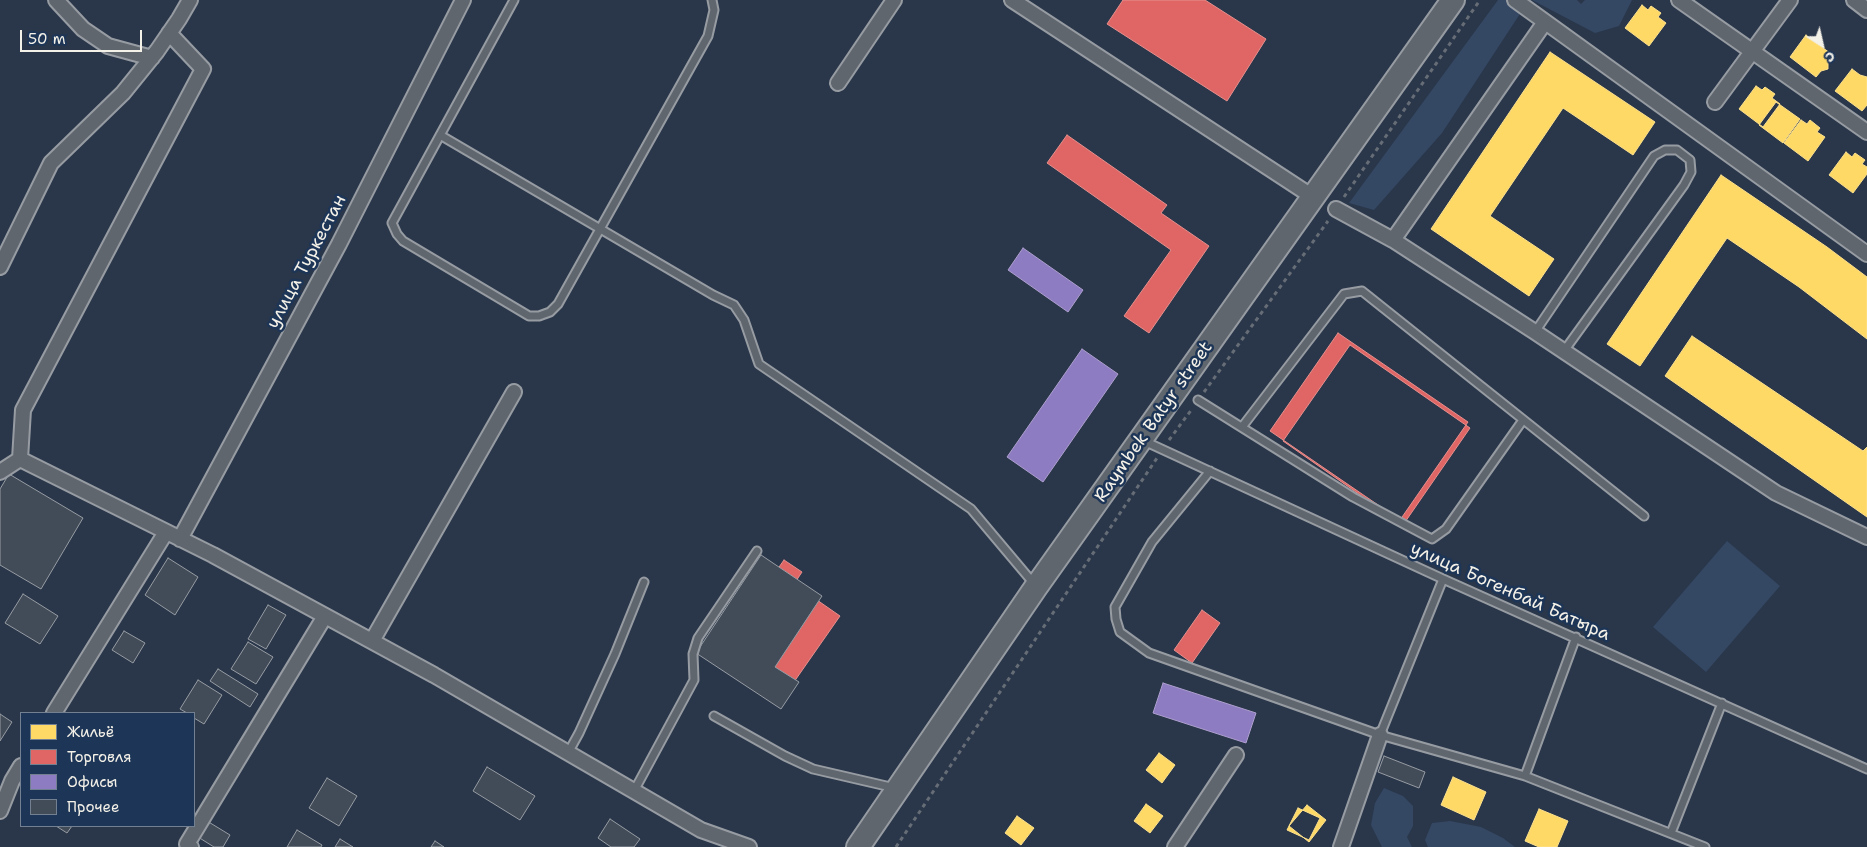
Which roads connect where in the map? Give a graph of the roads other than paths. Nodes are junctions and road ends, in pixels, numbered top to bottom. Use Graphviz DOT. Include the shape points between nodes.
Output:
graph roads {
  1 [pos="56,0"];
  2 [pos="190,0"];
  3 [pos="462,0"];
  4 [pos="514,0"];
  5 [pos="712,0"];
  6 [pos="894,0"];
  7 [pos="1012,0"];
  8 [pos="1453,0"];
  9 [pos="1515,0"];
  10 [pos="1679,0"];
  11 [pos="1790,0"];
  12 [pos="1854,0"];
  13 [pos="1867,10"];
  14 [pos="1545,22"];
  15 [pos="169,33"];
  16 [pos="1751,52"];
  17 [pos="152,58"];
  18 [pos="838,83"];
  19 [pos="1715,102"];
  20 [pos="1867,132"];
  21 [pos="440,135"];
  22 [pos="1313,197"];
  23 [pos="1336,209"];
  24 [pos="599,228"];
  25 [pos="1393,240"];
  26 [pos="1867,254"];
  27 [pos="0,267"];
  28 [pos="1535,332"];
  29 [pos="1564,350"];
  30 [pos="514,392"];
  31 [pos="1198,400"];
  32 [pos="1523,420"];
  33 [pos="1242,427"];
  34 [pos="1142,440"];
  35 [pos="20,459"];
  36 [pos="1210,471"];
  37 [pos="0,472"];
  38 [pos="1644,516"];
  39 [pos="166,532"];
  40 [pos="1867,538"];
  41 [pos="180,539"];
  42 [pos="758,550"];
  43 [pos="1443,579"];
  44 [pos="644,582"];
  45 [pos="1036,587"];
  46 [pos="325,616"];
  47 [pos="1576,637"];
  48 [pos="372,641"];
  49 [pos="1722,703"];
  50 [pos="55,712"];
  51 [pos="714,716"];
  52 [pos="1380,735"];
  53 [pos="568,753"];
  54 [pos="1236,755"];
  55 [pos="20,768"];
  56 [pos="1867,769"];
  57 [pos="1525,776"];
  58 [pos="898,788"];
  59 [pos="634,791"];
  60 [pos="0,811"];
  61 [pos="1671,833"];
  62 [pos="191,847"];
  63 [pos="749,847"];
  64 [pos="858,847"];
  65 [pos="1175,847"];
  66 [pos="1341,847"];
  67 [pos="1705,847"];
  1 -- 17 [label="street" via="83,29 108,46"];
  2 -- 15 [label="street"];
  3 -- 41 [label="street, улица Туркестан" via="339,244"];
  4 -- 21 [label="lane"];
  5 -- 24 [label="lane" via="714,10 708,36"];
  6 -- 18 [label="street"];
  7 -- 22 [label="street"];
  8 -- 22 [label="main road, Raymbek Batyr street"];
  9 -- 14 [label="street"];
  10 -- 16 [label="street"];
  11 -- 16 [label="street"];
  12 -- 13 [label="street"];
  14 -- 25 [label="street"];
  14 -- 26 [label="street"];
  15 -- 17 [label="street"];
  15 -- 35 [label="street" via="203,69 23,410"];
  16 -- 19 [label="street"];
  16 -- 20 [label="street"];
  17 -- 27 [label="street" via="123,93 51,163"];
  21 -- 24 [label="lane"];
  21 -- 24 [label="lane" via="392,223 397,234 403,241 529,316 550,312 558,304"];
  22 -- 34 [label="main road, Raymbek Batyr street"];
  23 -- 25 [label="street"];
  24 -- 45 [label="lane" via="734,305 744,320 760,364 971,509"];
  25 -- 28 [label="street"];
  28 -- 29 [label="street"];
  28 -- 29 [label="lane" via="1654,156 1665,150 1677,150 1690,160 1691,172 1684,185"];
  29 -- 40 [label="street" via="1776,493"];
  30 -- 48 [label="street"];
  31 -- 33 [label="lane"];
  32 -- 33 [label="lane" via="1446,529 1432,539 1353,496"];
  32 -- 33 [label="lane" via="1362,291 1344,294"];
  32 -- 38 [label="lane"];
  34 -- 36 [label="lane, улица Богенбай Батыра"];
  34 -- 45 [label="main road, Raymbek Batyr street"];
  35 -- 37 [label="street"];
  35 -- 39 [label="street"];
  36 -- 43 [label="lane, улица Богенбай Батыра"];
  36 -- 52 [label="lane" via="1152,542 1115,608 1120,632 1149,653"];
  39 -- 41 [label="street"];
  39 -- 50 [label="street"];
  41 -- 46 [label="street"];
  42 -- 59 [label="lane" via="698,638 693,654 694,680"];
  43 -- 47 [label="lane, улица Богенбай Батыра"];
  43 -- 52 [label="lane"];
  44 -- 53 [label="lane" via="616,654"];
  45 -- 58 [label="main road, Raymbek Batyr street"];
  46 -- 48 [label="street"];
  46 -- 62 [label="street" via="187,844"];
  47 -- 49 [label="lane, улица Богенбай Батыра"];
  47 -- 57 [label="lane"];
  48 -- 53 [label="street"];
  49 -- 56 [label="lane, улица Богенбай Батыра"];
  49 -- 61 [label="lane"];
  51 -- 58 [label="lane" via="813,768"];
  52 -- 57 [label="lane"];
  52 -- 66 [label="street"];
  53 -- 59 [label="street"];
  54 -- 65 [label="street"];
  55 -- 60 [label="street"];
  57 -- 61 [label="lane"];
  58 -- 64 [label="main road, Raymbek Batyr street"];
  59 -- 63 [label="street" via="702,830"];
  61 -- 67 [label="lane"];
}
